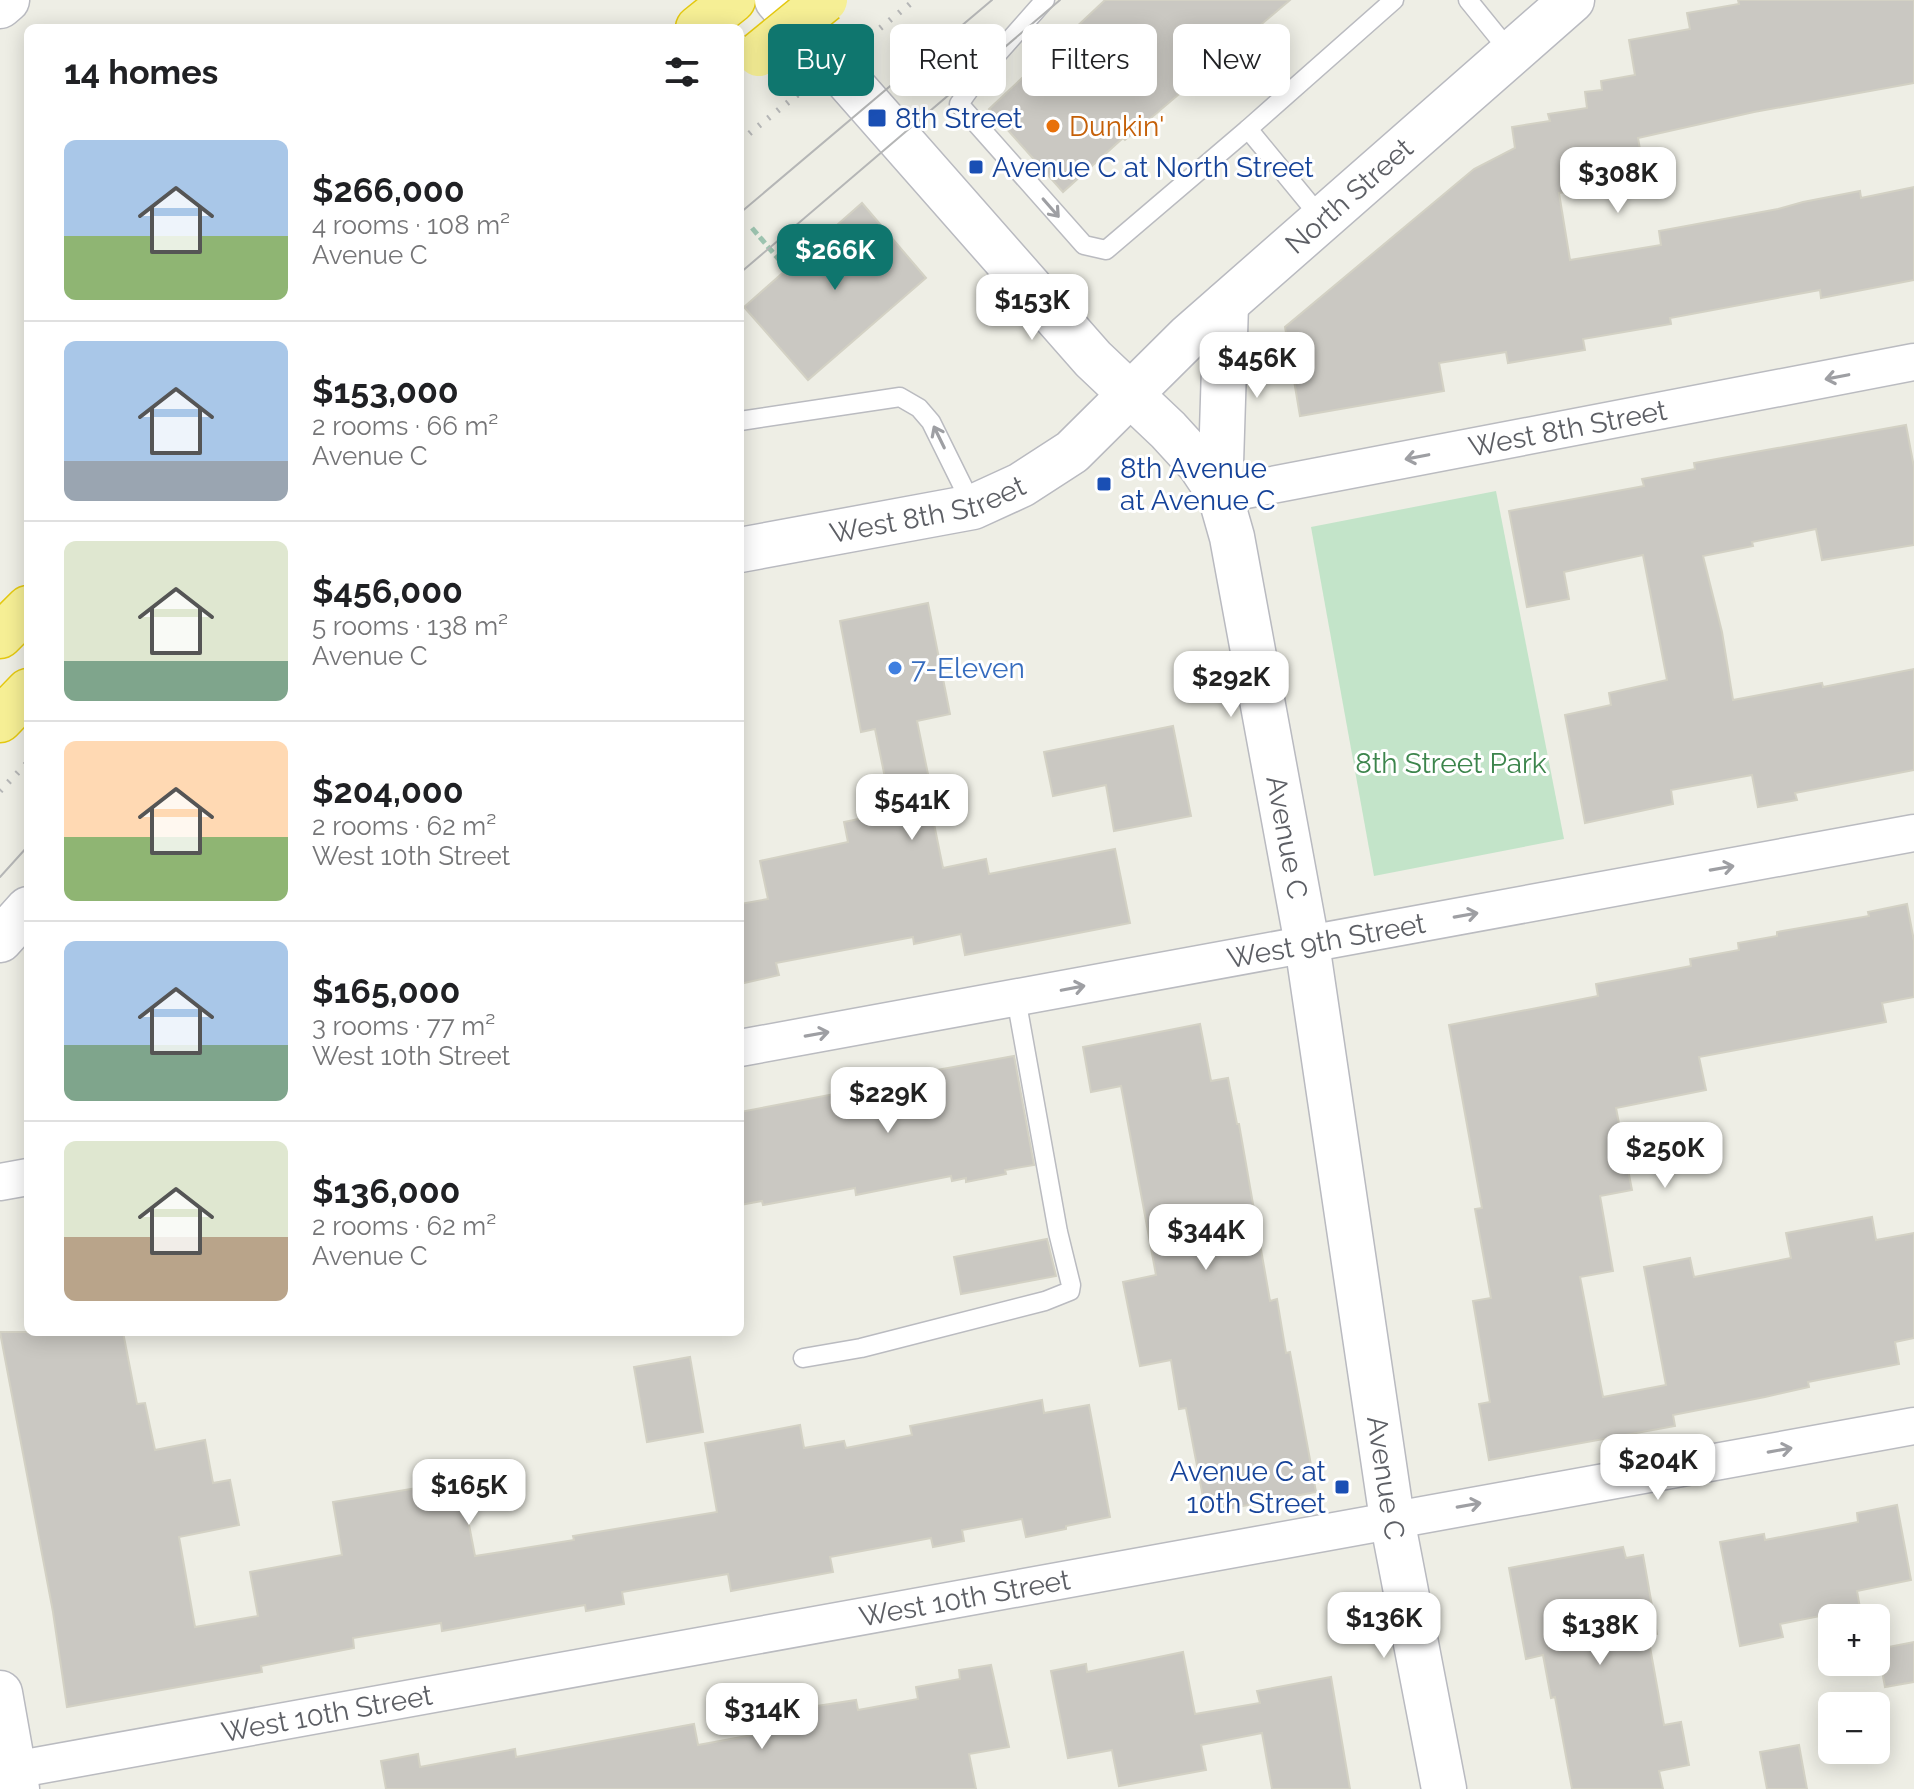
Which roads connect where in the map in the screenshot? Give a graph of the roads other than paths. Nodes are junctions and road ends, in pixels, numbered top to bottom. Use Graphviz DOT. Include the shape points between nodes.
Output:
graph roads {
  1 [pos="7,0"];
  2 [pos="777,0"];
  3 [pos="825,0"];
  4 [pos="1045,0"];
  5 [pos="1394,0"];
  6 [pos="1468,0"];
  7 [pos="1572,0"];
  8 [pos="0,6"];
  9 [pos="1511,53"];
  10 [pos="750,62"];
  11 [pos="1248,129"];
  12 [pos="1322,219"];
  13 [pos="1226,304"];
  14 [pos="1914,362"];
  15 [pos="1129,396"];
  16 [pos="744,420"];
  17 [pos="1220,495"];
  18 [pos="973,507"];
  19 [pos="744,549"];
  20 [pos="24,612"];
  21 [pos="0,636"];
  22 [pos="24,695"];
  23 [pos="0,720"];
  24 [pos="1914,833"];
  25 [pos="24,913"];
  26 [pos="0,940"];
  27 [pos="1307,944"];
  28 [pos="1016,998"];
  29 [pos="744,1047"];
  30 [pos="24,1178"];
  31 [pos="0,1182"];
  32 [pos="803,1358"];
  33 [pos="1914,1426"];
  34 [pos="1392,1519"];
  35 [pos="0,1693"];
  36 [pos="16,1780"];
  37 [pos="1444,1789"];
  1 -- 8 [label="main road"];
  2 -- 15 [label="main road, Avenue C"];
  3 -- 10 [label="highway, bridge"];
  4 -- 11 [label="lane, one-way" via="959,104 1084,245 1106,250"];
  5 -- 11 [label="lane"];
  6 -- 9 [label="lane"];
  7 -- 9 [label="main road, North Street"];
  9 -- 12 [label="main road, North Street"];
  11 -- 12 [label="lane"];
  12 -- 13 [label="main road, North Street"];
  13 -- 15 [label="main road, North Street"];
  13 -- 17 [label="main road"];
  14 -- 17 [label="street, West 8th Street, one-way"];
  15 -- 17 [label="main road, Avenue C" via="1168,430"];
  15 -- 18 [label="main road, West 8th Street" via="1072,452 1021,485"];
  18 -- 16 [label="lane, one-way" via="931,422 900,397"];
  17 -- 27 [label="main road, Avenue C"];
  18 -- 19 [label="main road, West 8th Street"];
  20 -- 21 [label="highway"];
  22 -- 23 [label="highway"];
  27 -- 24 [label="street, West 9th Street, one-way"];
  25 -- 26 [label="main road"];
  28 -- 27 [label="street, West 9th Street, one-way"];
  27 -- 34 [label="main road, Avenue C"];
  29 -- 28 [label="street, West 9th Street, one-way"];
  28 -- 32 [label="lane" via="1070,1291 861,1348"];
  30 -- 31 [label="street"];
  34 -- 33 [label="street, West 10th Street, one-way"];
  34 -- 36 [label="street, West 10th Street"];
  34 -- 37 [label="main road, Avenue C"];
  35 -- 36 [label="main road"];
}
